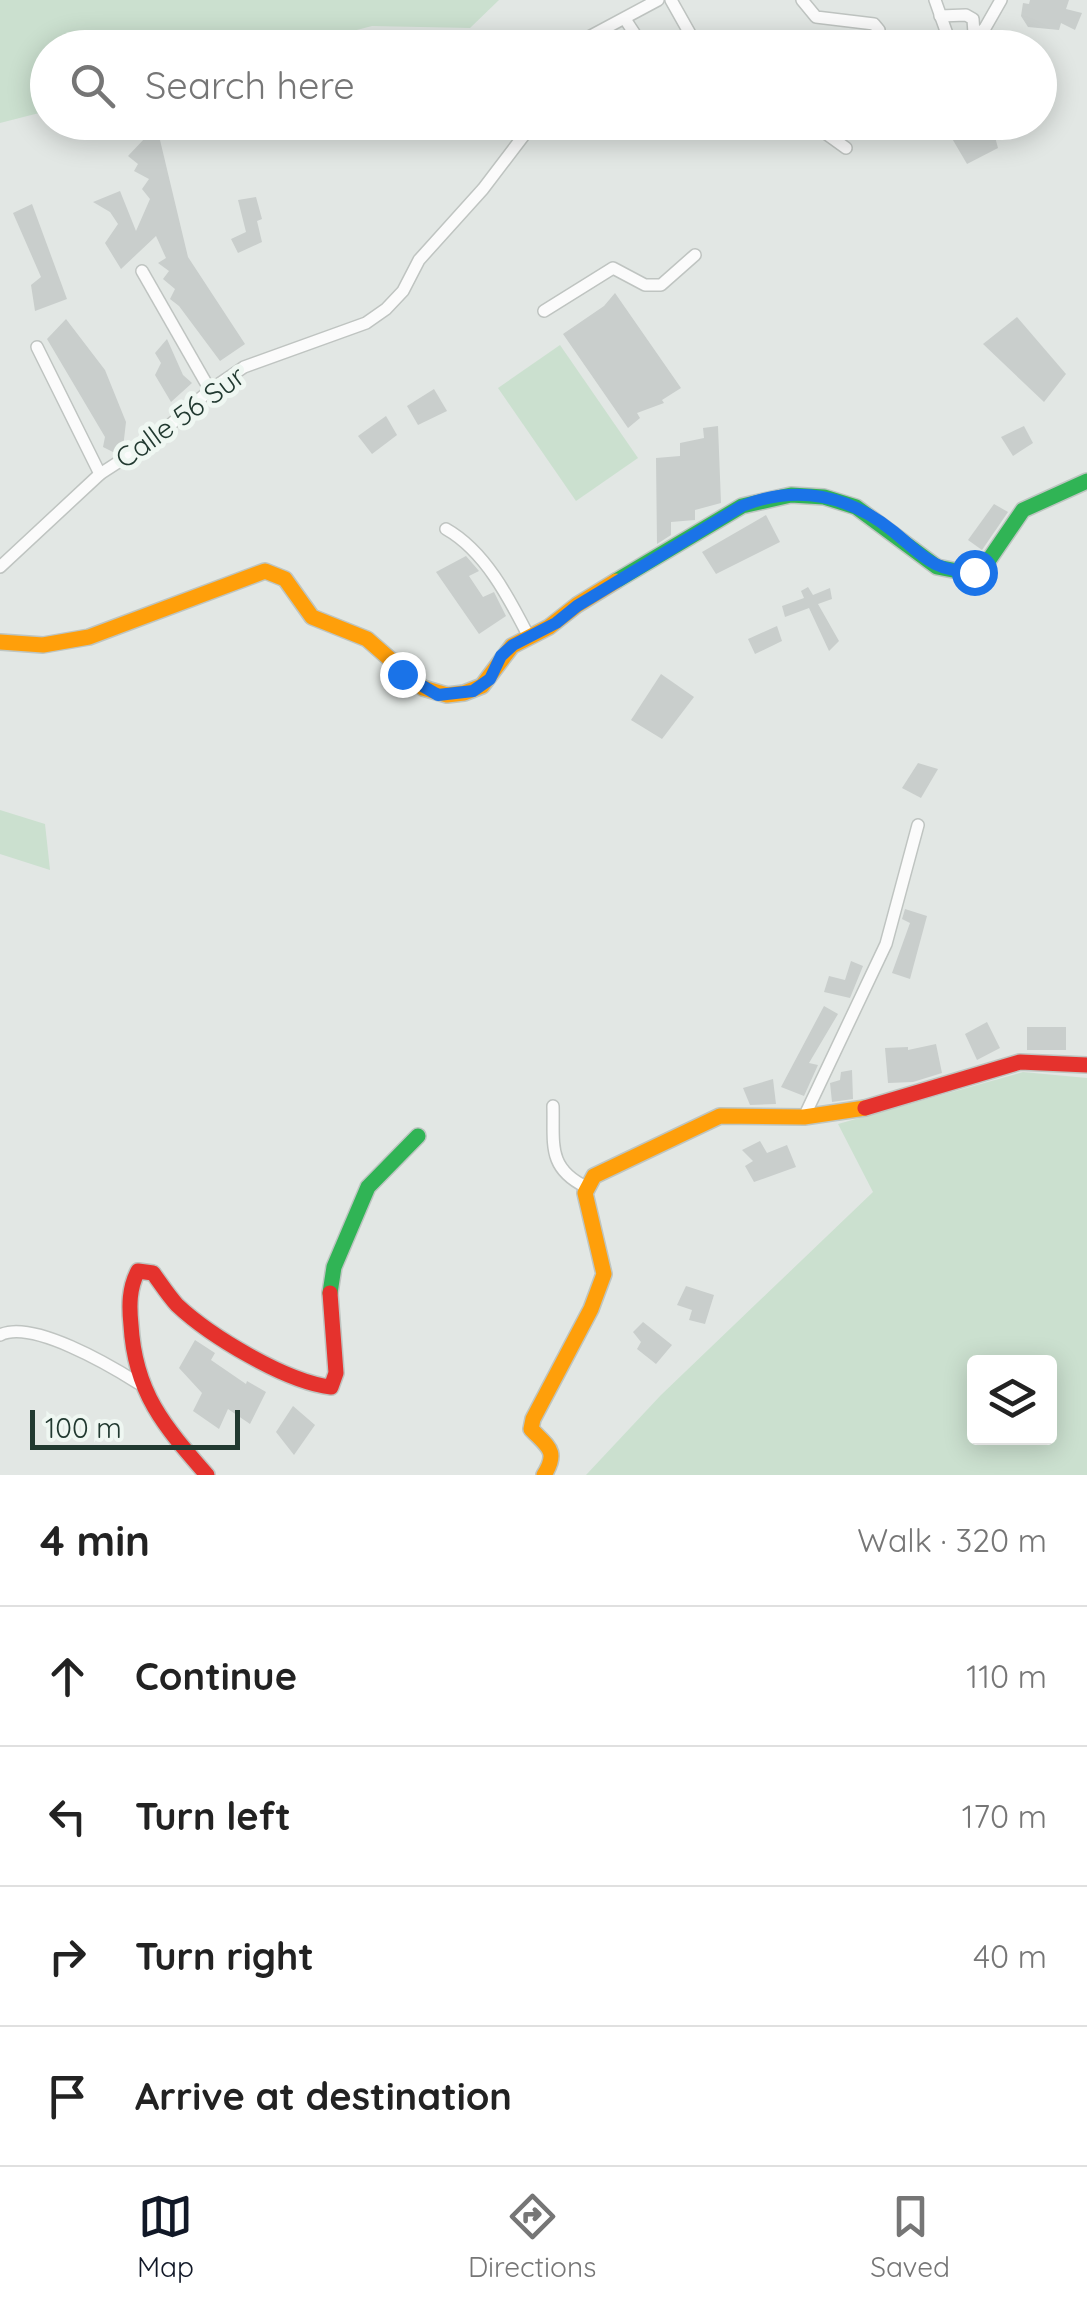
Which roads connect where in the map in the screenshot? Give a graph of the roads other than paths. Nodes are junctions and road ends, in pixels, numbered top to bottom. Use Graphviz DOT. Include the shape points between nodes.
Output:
graph roads {
  1 [pos="658,0"];
  2 [pos="671,0"];
  3 [pos="802,0"];
  4 [pos="935,0"];
  5 [pos="1001,0"];
  6 [pos="940,16"];
  7 [pos="624,19"];
  8 [pos="603,30"];
  9 [pos="632,30"];
  10 [pos="688,30"];
  11 [pos="879,30"];
  12 [pos="945,30"];
  13 [pos="974,30"];
  14 [pos="984,30"];
  15 [pos="520,140"];
  16 [pos="835,140"];
  17 [pos="846,148"];
  18 [pos="695,255"];
  19 [pos="142,271"];
  20 [pos="544,311"];
  21 [pos="38,347"];
  22 [pos="210,390"];
  23 [pos="100,474"];
  24 [pos="1087,481"];
  25 [pos="446,530"];
  26 [pos="0,566"];
  27 [pos="529,637"];
  28 [pos="0,642"];
  29 [pos="918,825"];
  30 [pos="1087,1064"];
  31 [pos="553,1106"];
  32 [pos="804,1117"];
  33 [pos="418,1136"];
  34 [pos="586,1187"];
  35 [pos="0,1334"];
  36 [pos="138,1383"];
  37 [pos="207,1475"];
  38 [pos="544,1475"];
  1 -- 7 [label="street"];
  2 -- 10 [label="street"];
  3 -- 11 [label="street" via="816,17"];
  4 -- 6 [label="street"];
  5 -- 14 [label="street"];
  6 -- 12 [label="street"];
  6 -- 13 [label="street" via="966,15"];
  7 -- 8 [label="street"];
  7 -- 9 [label="street"];
  15 -- 22 [label="street, Calle 56 Sur" via="386,309 366,324 244,367"];
  16 -- 17 [label="street"];
  18 -- 20 [label="street" via="661,286 614,268"];
  19 -- 22 [label="street"];
  21 -- 23 [label="street"];
  22 -- 23 [label="street, Calle 56 Sur"];
  23 -- 26 [label="street, Calle 56 Sur"];
  24 -- 27 [label="street" via="1023,510 974,572 934,565 868,513 846,504 769,496 742,506"];
  25 -- 27 [label="street" via="484,562"];
  27 -- 28 [label="street" via="501,656 490,679 473,691 438,695 402,674 372,642 316,621 285,576 265,571 88,638"];
  29 -- 32 [label="street" via="886,944"];
  30 -- 32 [label="street" via="1020,1062 858,1110"];
  31 -- 34 [label="street" via="554,1156 570,1179"];
  32 -- 34 [label="street" via="720,1116 594,1176"];
  33 -- 36 [label="street" via="368,1187 334,1267 331,1387 305,1383 232,1343 172,1301 146,1270 138,1270 130,1289"];
  34 -- 38 [label="street" via="604,1274 533,1419 531,1429 551,1450"];
  35 -- 36 [label="street" via="46,1339 102,1360"];
  36 -- 37 [label="street" via="156,1417"];
}
